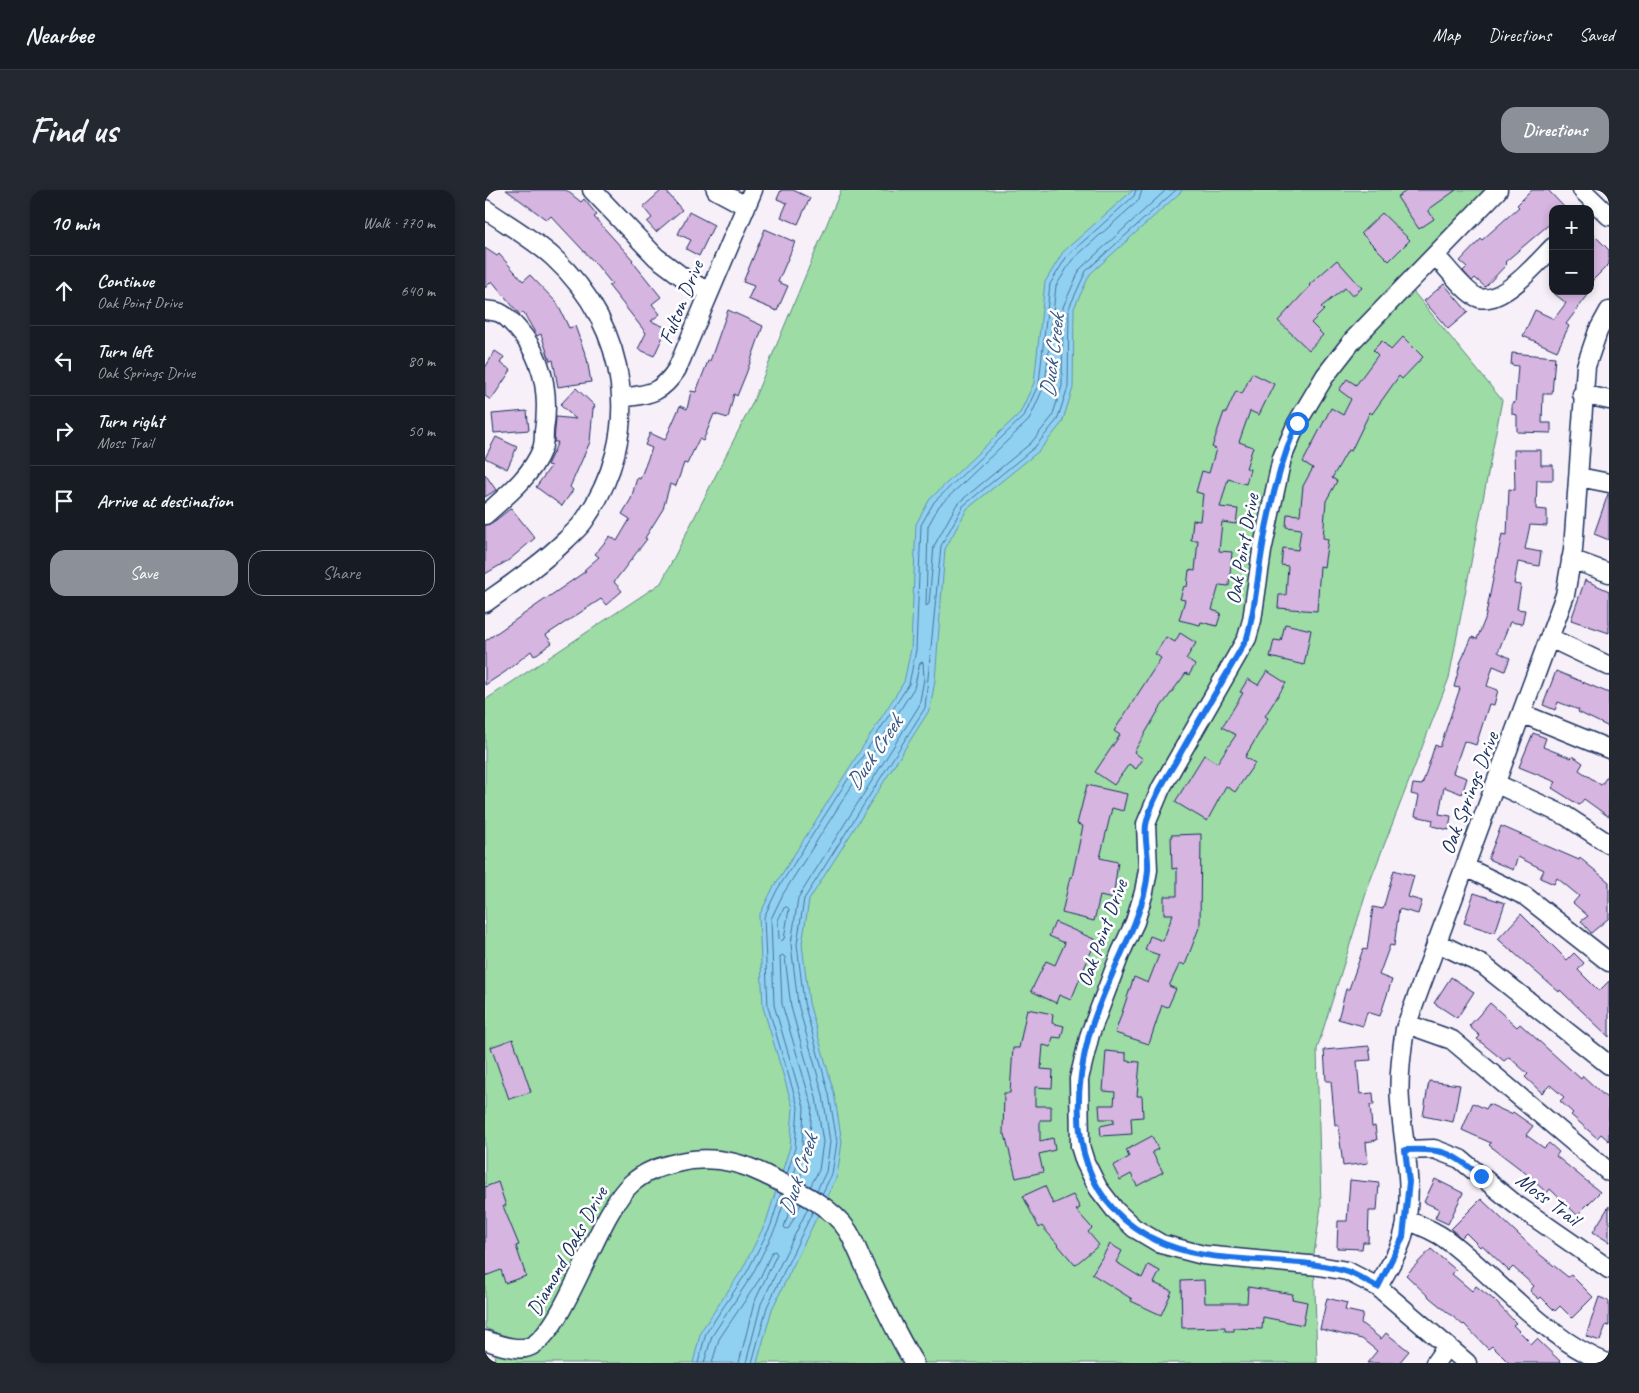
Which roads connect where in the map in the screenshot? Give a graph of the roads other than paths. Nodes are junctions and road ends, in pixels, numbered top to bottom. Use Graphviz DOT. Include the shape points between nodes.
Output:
graph roads {
  1 [pos="592,190"];
  2 [pos="715,190"];
  3 [pos="1498,190"];
  4 [pos="1582,190"];
  5 [pos="749,198"];
  6 [pos="485,210"];
  7 [pos="1599,211"];
  8 [pos="1550,250"];
  9 [pos="1435,255"];
  10 [pos="709,292"];
  11 [pos="485,310"];
  12 [pos="1609,311"];
  13 [pos="1583,394"];
  14 [pos="622,398"];
  15 [pos="1609,400"];
  16 [pos="1579,477"];
  17 [pos="1609,483"];
  18 [pos="485,515"];
  19 [pos="1571,559"];
  20 [pos="1609,573"];
  21 [pos="485,603"];
  22 [pos="1550,638"];
  23 [pos="1609,666"];
  24 [pos="1523,714"];
  25 [pos="1609,750"];
  26 [pos="1497,784"];
  27 [pos="1609,844"];
  28 [pos="1465,867"];
  29 [pos="1436,942"];
  30 [pos="1609,962"];
  31 [pos="1407,1024"];
  32 [pos="1609,1065"];
  33 [pos="1405,1150"];
  34 [pos="1609,1172"];
  35 [pos="1406,1220"];
  36 [pos="1609,1269"];
  37 [pos="1378,1287"];
  38 [pos="485,1340"];
  39 [pos="1447,1346"];
  40 [pos="914,1363"];
  41 [pos="1435,1363"];
  42 [pos="1467,1363"];
  43 [pos="1607,1363"];
  1 -- 10 [label="street" via="656,257"];
  2 -- 5 [label="street"];
  3 -- 9 [label="street, Oak Point Drive"];
  4 -- 7 [label="street"];
  5 -- 10 [label="street, Fulton Drive"];
  6 -- 14 [label="street" via="552,256 587,294 613,347"];
  8 -- 9 [label="street" via="1499,296 1489,298 1474,295"];
  9 -- 37 [label="street, Oak Point Drive" via="1353,340 1325,376 1297,423 1282,458 1247,638 1161,788 1146,824 1148,870 1144,892 1089,1034 1079,1080 1080,1146 1085,1162 1098,1188 1134,1228 1161,1244 1203,1255 1347,1271"];
  10 -- 14 [label="street, Fulton Drive" via="686,350 669,382 659,391"];
  11 -- 18 [label="street" via="500,313 510,320 533,348 541,367 546,394 546,420 542,449 530,470"];
  12 -- 13 [label="street, Oak Springs Drive" via="1586,366"];
  13 -- 15 [label="street"];
  13 -- 16 [label="street, Oak Springs Drive"];
  14 -- 21 [label="street" via="622,420 614,461 600,495 583,523 545,560"];
  16 -- 17 [label="street"];
  16 -- 19 [label="street, Oak Springs Drive"];
  19 -- 20 [label="street"];
  19 -- 22 [label="street, Oak Springs Drive" via="1565,595"];
  22 -- 23 [label="street"];
  22 -- 24 [label="street, Oak Springs Drive"];
  24 -- 25 [label="street"];
  24 -- 26 [label="street, Oak Springs Drive"];
  26 -- 27 [label="street" via="1566,816"];
  26 -- 28 [label="street, Oak Springs Drive"];
  28 -- 29 [label="street, Oak Springs Drive"];
  28 -- 30 [label="street" via="1525,896"];
  29 -- 31 [label="street, Oak Springs Drive"];
  29 -- 32 [label="street" via="1483,965"];
  31 -- 33 [label="street, Oak Springs Drive" via="1399,1066"];
  31 -- 34 [label="street" via="1451,1040"];
  33 -- 35 [label="street, Oak Springs Drive" via="1409,1182"];
  33 -- 36 [label="street, Moss Trail" via="1433,1149 1460,1159 1515,1204"];
  35 -- 37 [label="street, Oak Springs Drive" via="1403,1237"];
  35 -- 43 [label="street" via="1446,1239 1535,1316 1575,1346"];
  37 -- 39 [label="street, Oak Point Drive"];
  38 -- 40 [label="street, Diamond Oaks Drive" via="509,1348 527,1348 547,1335 612,1206 631,1184 653,1168 697,1158 751,1167 829,1212 847,1231"];
  39 -- 41 [label="street"];
  39 -- 42 [label="street, Oak Point Drive"];
}
